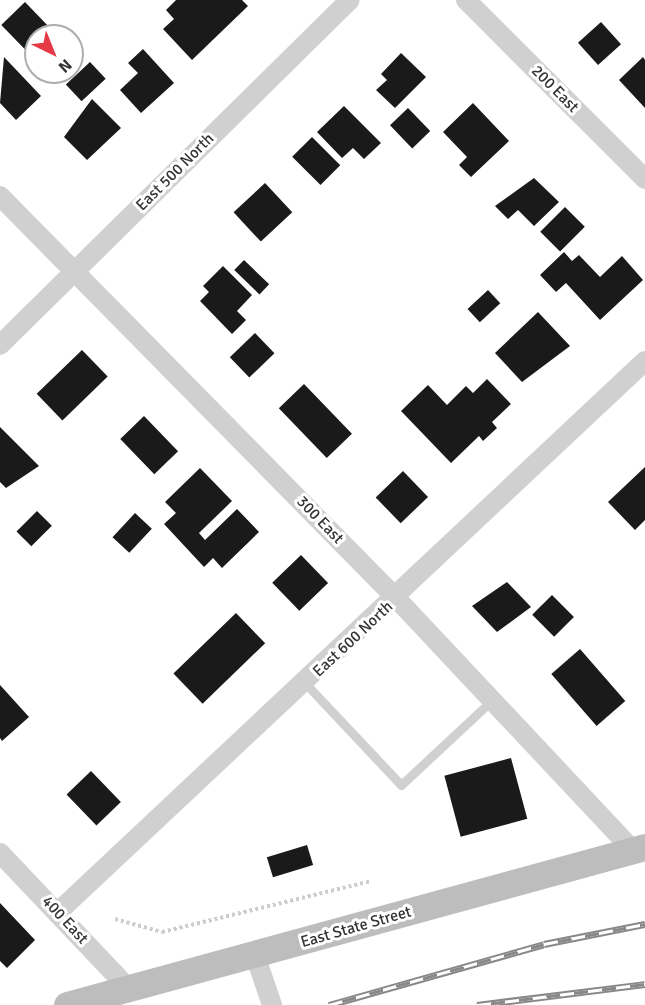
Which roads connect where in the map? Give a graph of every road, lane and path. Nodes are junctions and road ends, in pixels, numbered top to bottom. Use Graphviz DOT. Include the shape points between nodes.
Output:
graph roads {
  1 [pos="350,0"];
  2 [pos="466,0"];
  3 [pos="645,179"];
  4 [pos="0,196"];
  5 [pos="76,271"];
  6 [pos="0,345"];
  7 [pos="645,361"];
  8 [pos="397,599"];
  9 [pos="305,683"];
  10 [pos="492,700"];
  11 [pos="639,848"];
  12 [pos="0,852"];
  13 [pos="372,881"];
  14 [pos="58,912"];
  15 [pos="115,919"];
  16 [pos="255,955"];
  17 [pos="129,989"];
  18 [pos="67,1005"];
  19 [pos="272,1005"];
  1 -- 5 [label="street, East 500 North"];
  2 -- 3 [label="street, 200 East"];
  4 -- 5 [label="street, 300 East"];
  5 -- 6 [label="street, East 500 North"];
  5 -- 8 [label="street, 300 East"];
  7 -- 8 [label="street, East 600 North"];
  8 -- 9 [label="street, East 600 North"];
  8 -- 10 [label="street, 300 East"];
  9 -- 10 [label="lane" via="401,785"];
  9 -- 14 [label="street, East 600 North"];
  10 -- 11 [label="street, 300 East"];
  11 -- 16 [label="main road, East State Street"];
  12 -- 14 [label="street, 400 East"];
  13 -- 15 [label="path" via="162,932"];
  14 -- 17 [label="street, 400 East"];
  16 -- 17 [label="main road, East State Street"];
  16 -- 19 [label="street"];
  17 -- 18 [label="main road, East State Street"];
}
